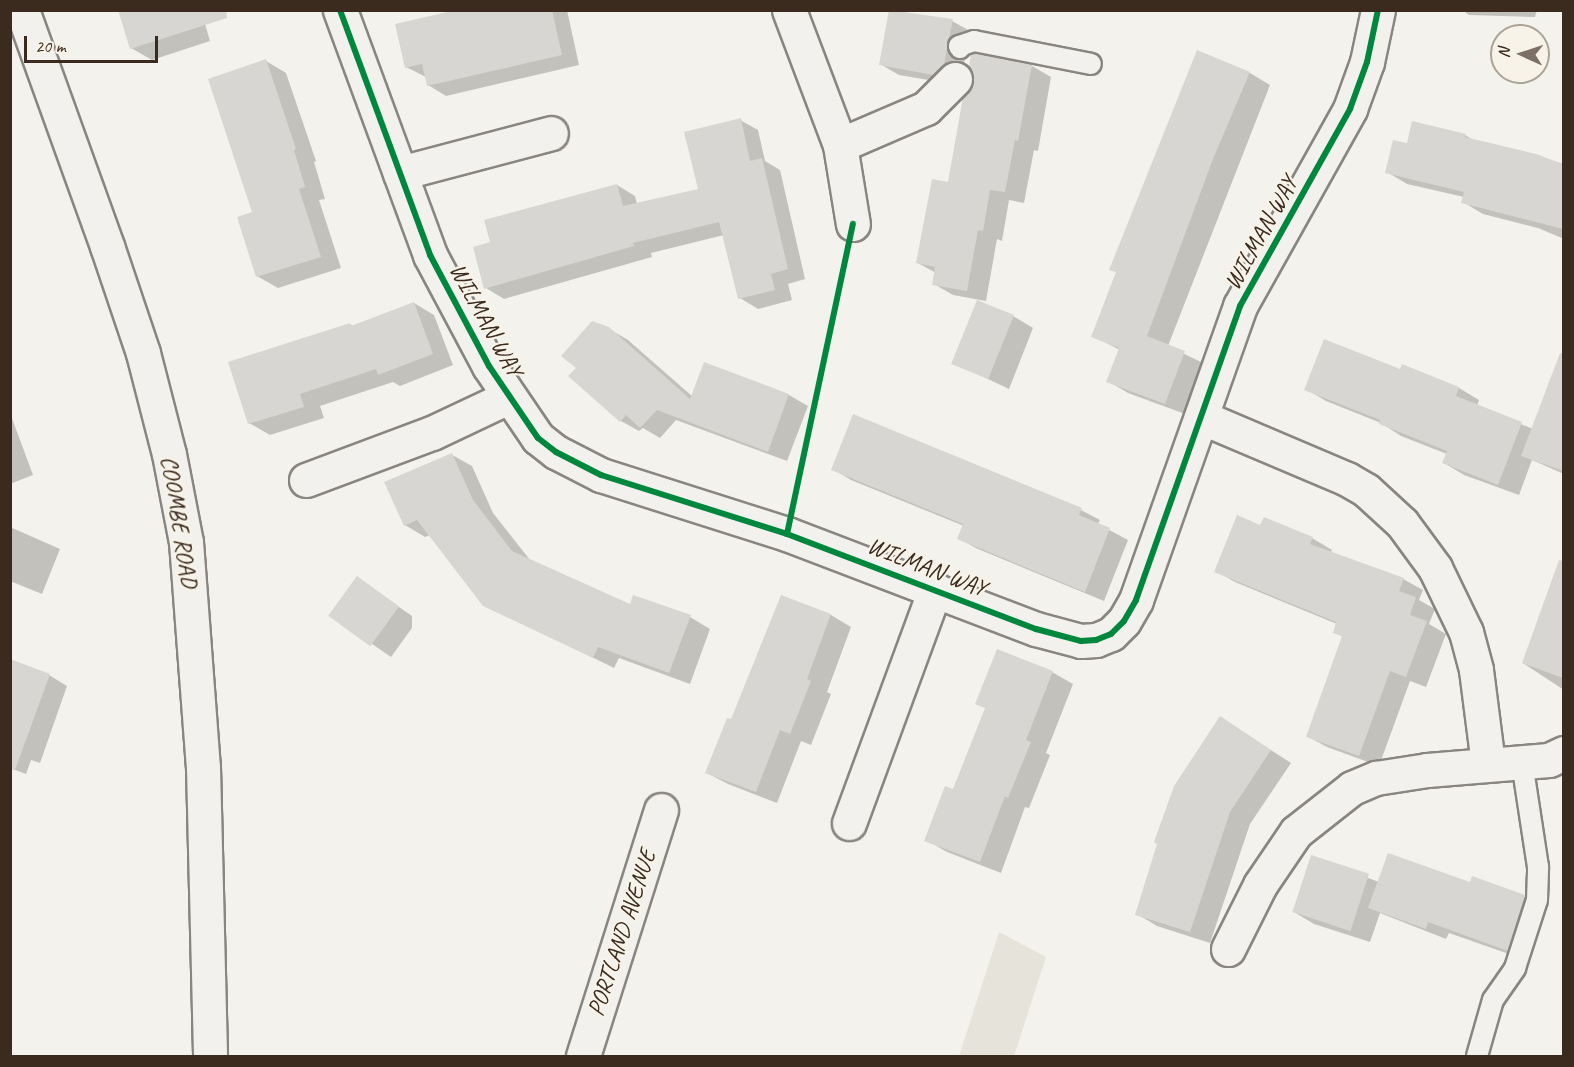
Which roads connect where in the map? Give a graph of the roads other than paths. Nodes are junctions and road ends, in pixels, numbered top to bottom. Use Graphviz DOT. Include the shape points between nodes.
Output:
graph roads {
  1 [pos="22,10"];
  2 [pos="340,10"];
  3 [pos="789,10"];
  4 [pos="1378,10"];
  5 [pos="957,64"];
  6 [pos="1091,64"];
  7 [pos="551,133"];
  8 [pos="840,145"];
  9 [pos="400,173"];
  10 [pos="853,224"];
  11 [pos="508,397"];
  12 [pos="1201,417"];
  13 [pos="306,480"];
  14 [pos="935,589"];
  15 [pos="1563,753"];
  16 [pos="1522,762"];
  17 [pos="1488,764"];
  18 [pos="661,810"];
  19 [pos="849,823"];
  20 [pos="1228,949"];
  21 [pos="210,1056"];
  22 [pos="583,1056"];
  23 [pos="1477,1056"];
  1 -- 21 [label="main road, COOMBE ROAD" via="142,353 169,454 186,542 203,767"];
  2 -- 9 [label="main road, WILMAN WAY"];
  3 -- 8 [label="main road"];
  4 -- 12 [label="main road, WILMAN WAY" via="1367,62 1350,109 1240,306"];
  5 -- 6 [label="lane" via="959,46 974,41"];
  5 -- 8 [label="main road" via="926,108"];
  7 -- 9 [label="main road"];
  8 -- 10 [label="main road"];
  9 -- 11 [label="main road, WILMAN WAY" via="430,255"];
  11 -- 13 [label="main road, WILMAN WAY" via="432,433"];
  11 -- 14 [label="main road, WILMAN WAY" via="538,438 601,475 787,534"];
  12 -- 14 [label="main road, WILMAN WAY" via="1136,600 1111,634 1096,640 1063,638"];
  12 -- 17 [label="main road" via="1347,479 1402,523 1435,568 1466,632 1476,670"];
  14 -- 19 [label="main road, WILMAN WAY"];
  15 -- 16 [label="main road" via="1548,760"];
  16 -- 17 [label="main road"];
  16 -- 23 [label="lane" via="1538,867 1537,900 1515,968 1493,1000"];
  17 -- 20 [label="main road" via="1376,778 1352,788 1296,832 1260,885"];
  18 -- 22 [label="main road, PORTLAND AVENUE"];
}
